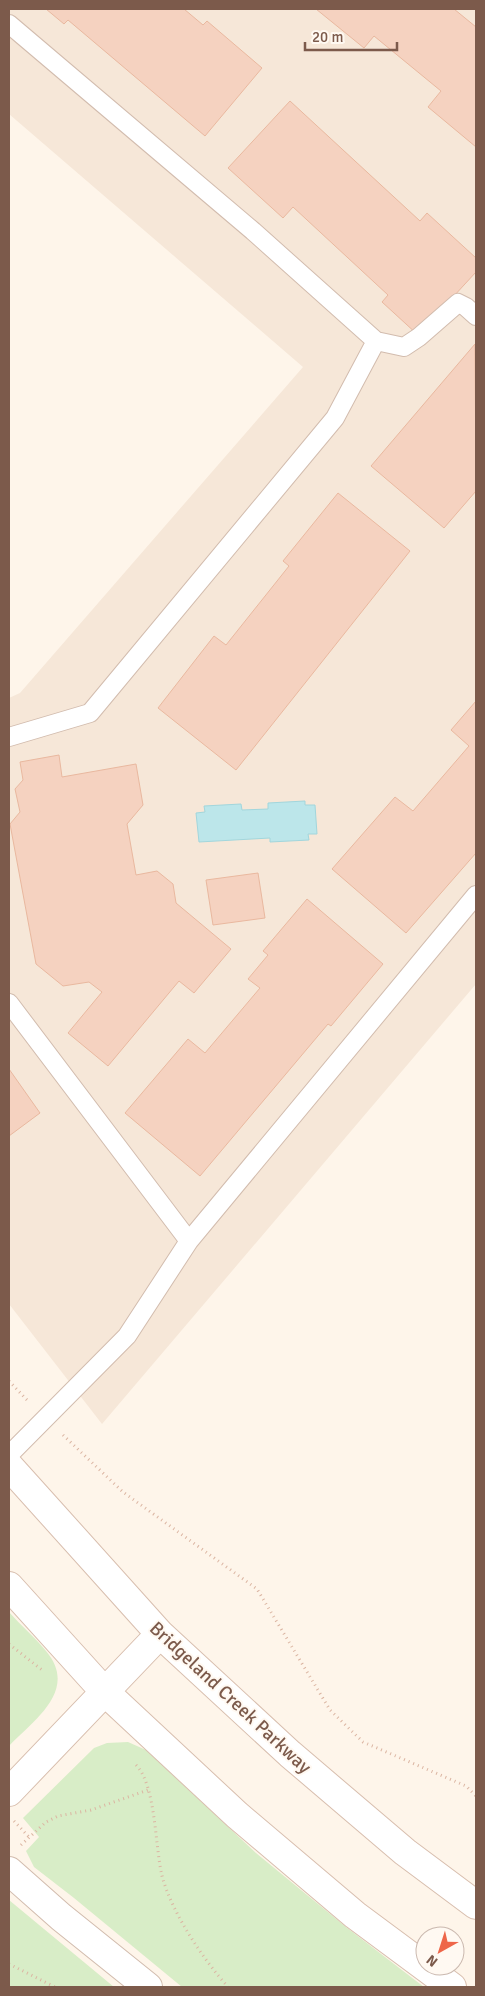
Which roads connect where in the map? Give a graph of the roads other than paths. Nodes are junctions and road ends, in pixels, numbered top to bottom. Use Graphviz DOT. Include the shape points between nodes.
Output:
graph roads {
  1 [pos="9,24"];
  2 [pos="476,316"];
  3 [pos="376,341"];
  4 [pos="9,737"];
  5 [pos="476,895"];
  6 [pos="9,1003"];
  7 [pos="189,1241"];
  8 [pos="9,1455"];
  9 [pos="9,1466"];
  10 [pos="9,1586"];
  11 [pos="160,1634"];
  12 [pos="104,1691"];
  13 [pos="9,1792"];
  14 [pos="12,1861"];
  15 [pos="476,1905"];
  16 [pos="148,1987"];
  17 [pos="452,1987"];
  1 -- 3 [label="lane" via="253,231"];
  2 -- 3 [label="lane" via="458,303 404,347"];
  3 -- 4 [label="lane" via="335,418 90,713"];
  5 -- 7 [label="lane"];
  6 -- 7 [label="lane"];
  7 -- 8 [label="lane" via="127,1336"];
  9 -- 11 [label="main road, Bridgeland Creek Parkway"];
  10 -- 12 [label="main road"];
  11 -- 12 [label="main road"];
  11 -- 15 [label="main road, Bridgeland Creek Parkway" via="405,1852"];
  12 -- 13 [label="main road"];
  12 -- 17 [label="main road" via="318,1884"];
  14 -- 16 [label="main road" via="61,1917"];
}
